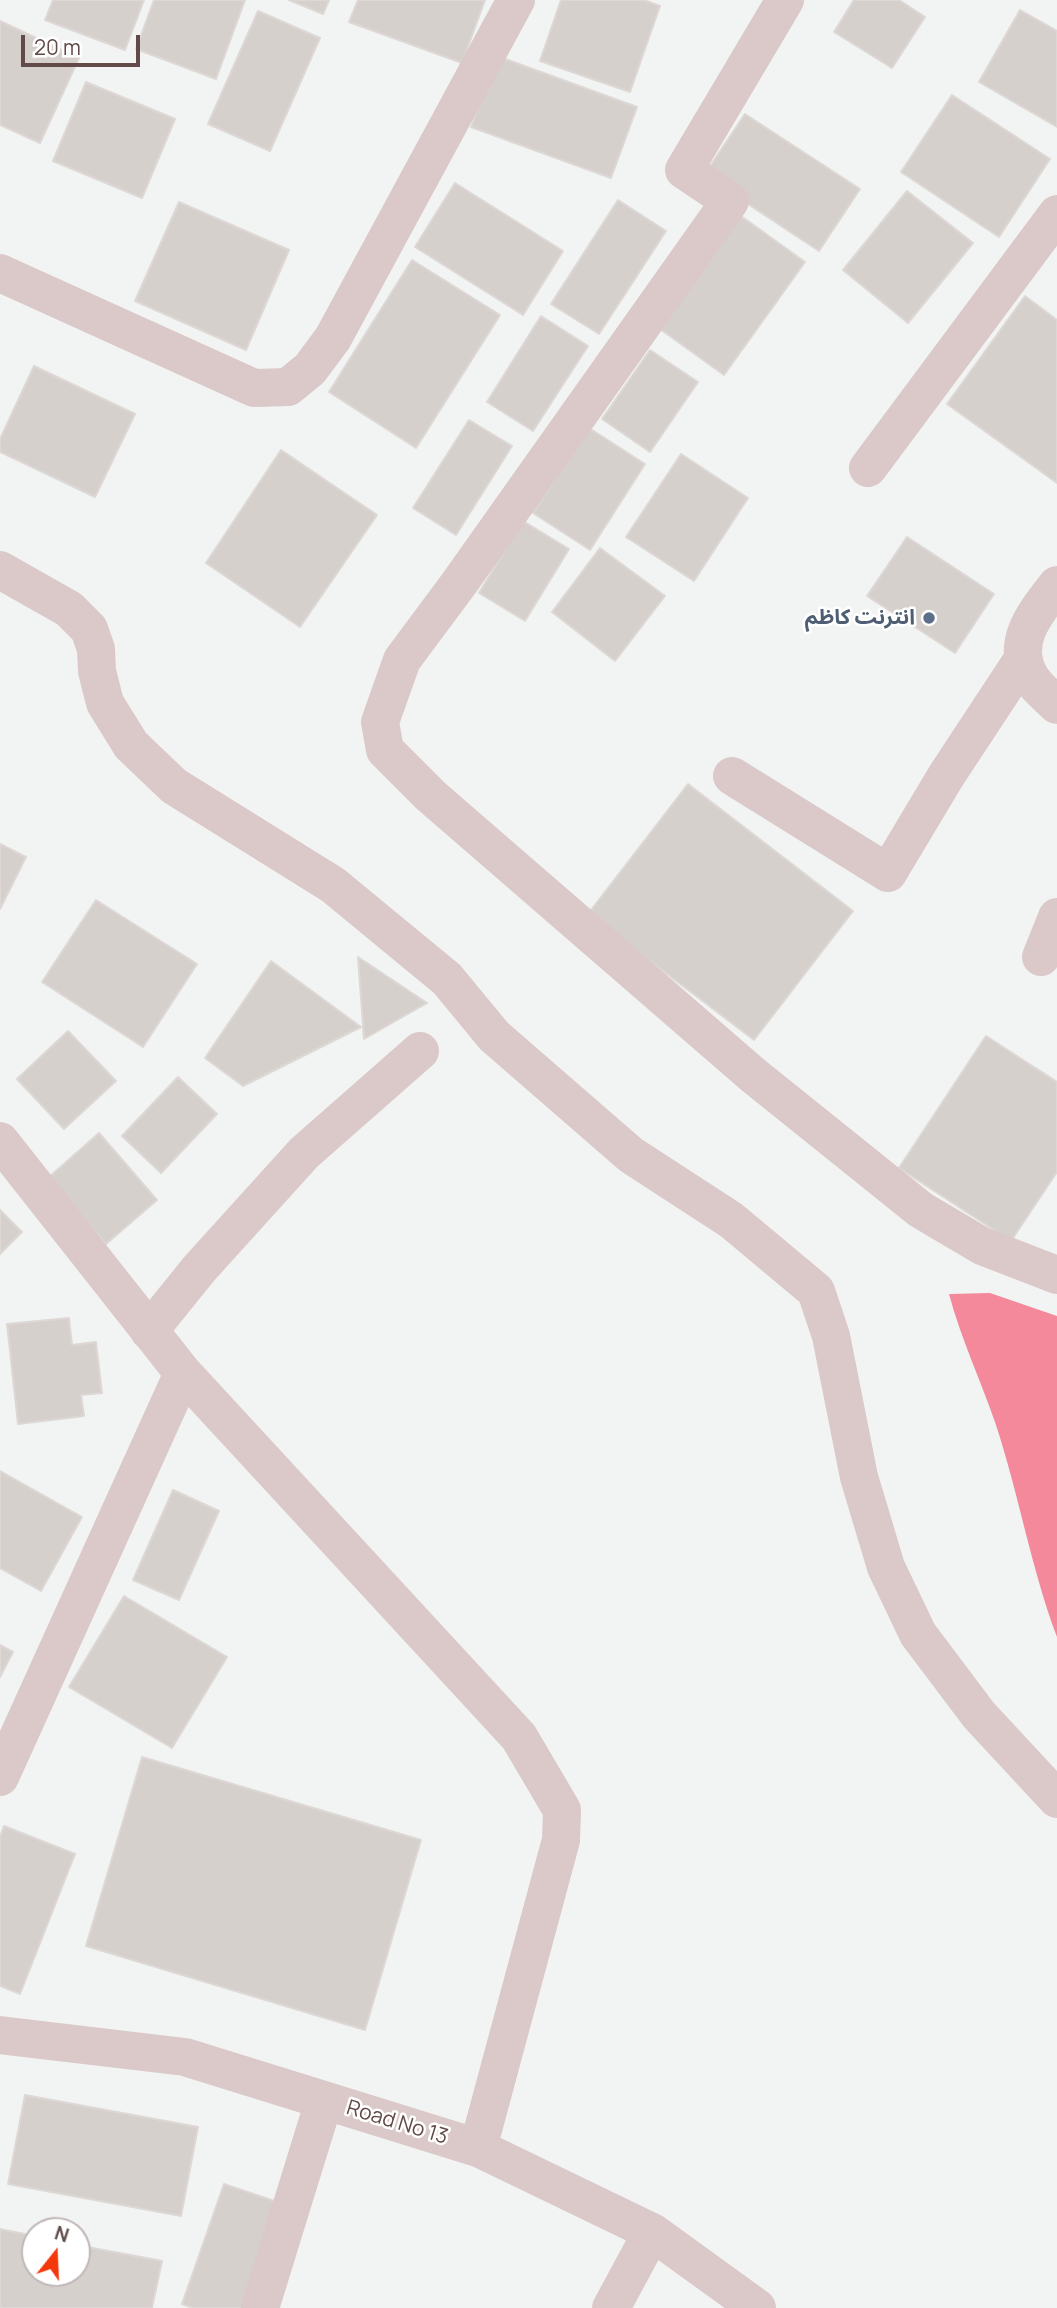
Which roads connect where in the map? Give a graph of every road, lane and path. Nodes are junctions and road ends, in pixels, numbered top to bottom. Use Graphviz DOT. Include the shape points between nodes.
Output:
graph roads {
  1 [pos="516,0"];
  2 [pos="785,0"];
  3 [pos="1057,214"];
  4 [pos="0,273"];
  5 [pos="869,468"];
  6 [pos="0,570"];
  7 [pos="1057,585"];
  8 [pos="1023,659"];
  9 [pos="1057,705"];
  10 [pos="732,776"];
  11 [pos="1057,917"];
  12 [pos="1041,957"];
  13 [pos="420,1051"];
  14 [pos="0,1141"];
  15 [pos="1057,1275"];
  16 [pos="149,1331"];
  17 [pos="183,1373"];
  18 [pos="0,1777"];
  19 [pos="1057,1799"];
  20 [pos="0,2035"];
  21 [pos="324,2101"];
  22 [pos="478,2148"];
  23 [pos="652,2232"];
  24 [pos="260,2308"];
  25 [pos="611,2308"];
  26 [pos="757,2308"];
  1 -- 4 [label="street" via="333,338 310,369 288,387 254,388"];
  2 -- 15 [label="street" via="684,170 730,201 402,660 380,722 385,750 431,796 753,1075 921,1210 982,1246"];
  3 -- 5 [label="street"];
  6 -- 19 [label="street" via="69,609 89,629 105,703 131,745 174,786 333,885 447,979 494,1036 631,1155 731,1220 816,1291 831,1336 859,1478 886,1567 918,1634 979,1714"];
  7 -- 8 [label="street" via="1031,619 1022,643"];
  8 -- 9 [label="street" via="1031,678"];
  8 -- 10 [label="street" via="888,873"];
  11 -- 12 [label="street"];
  13 -- 16 [label="street" via="303,1153"];
  14 -- 16 [label="street"];
  16 -- 17 [label="street"];
  17 -- 18 [label="street"];
  17 -- 22 [label="street" via="519,1737 562,1810 561,1840"];
  20 -- 21 [label="street, Road No 13" via="185,2057"];
  21 -- 22 [label="street, Road No 13"];
  21 -- 24 [label="street"];
  22 -- 23 [label="street, Road No 13"];
  23 -- 25 [label="street"];
  23 -- 26 [label="street, Road No 13"];
}
